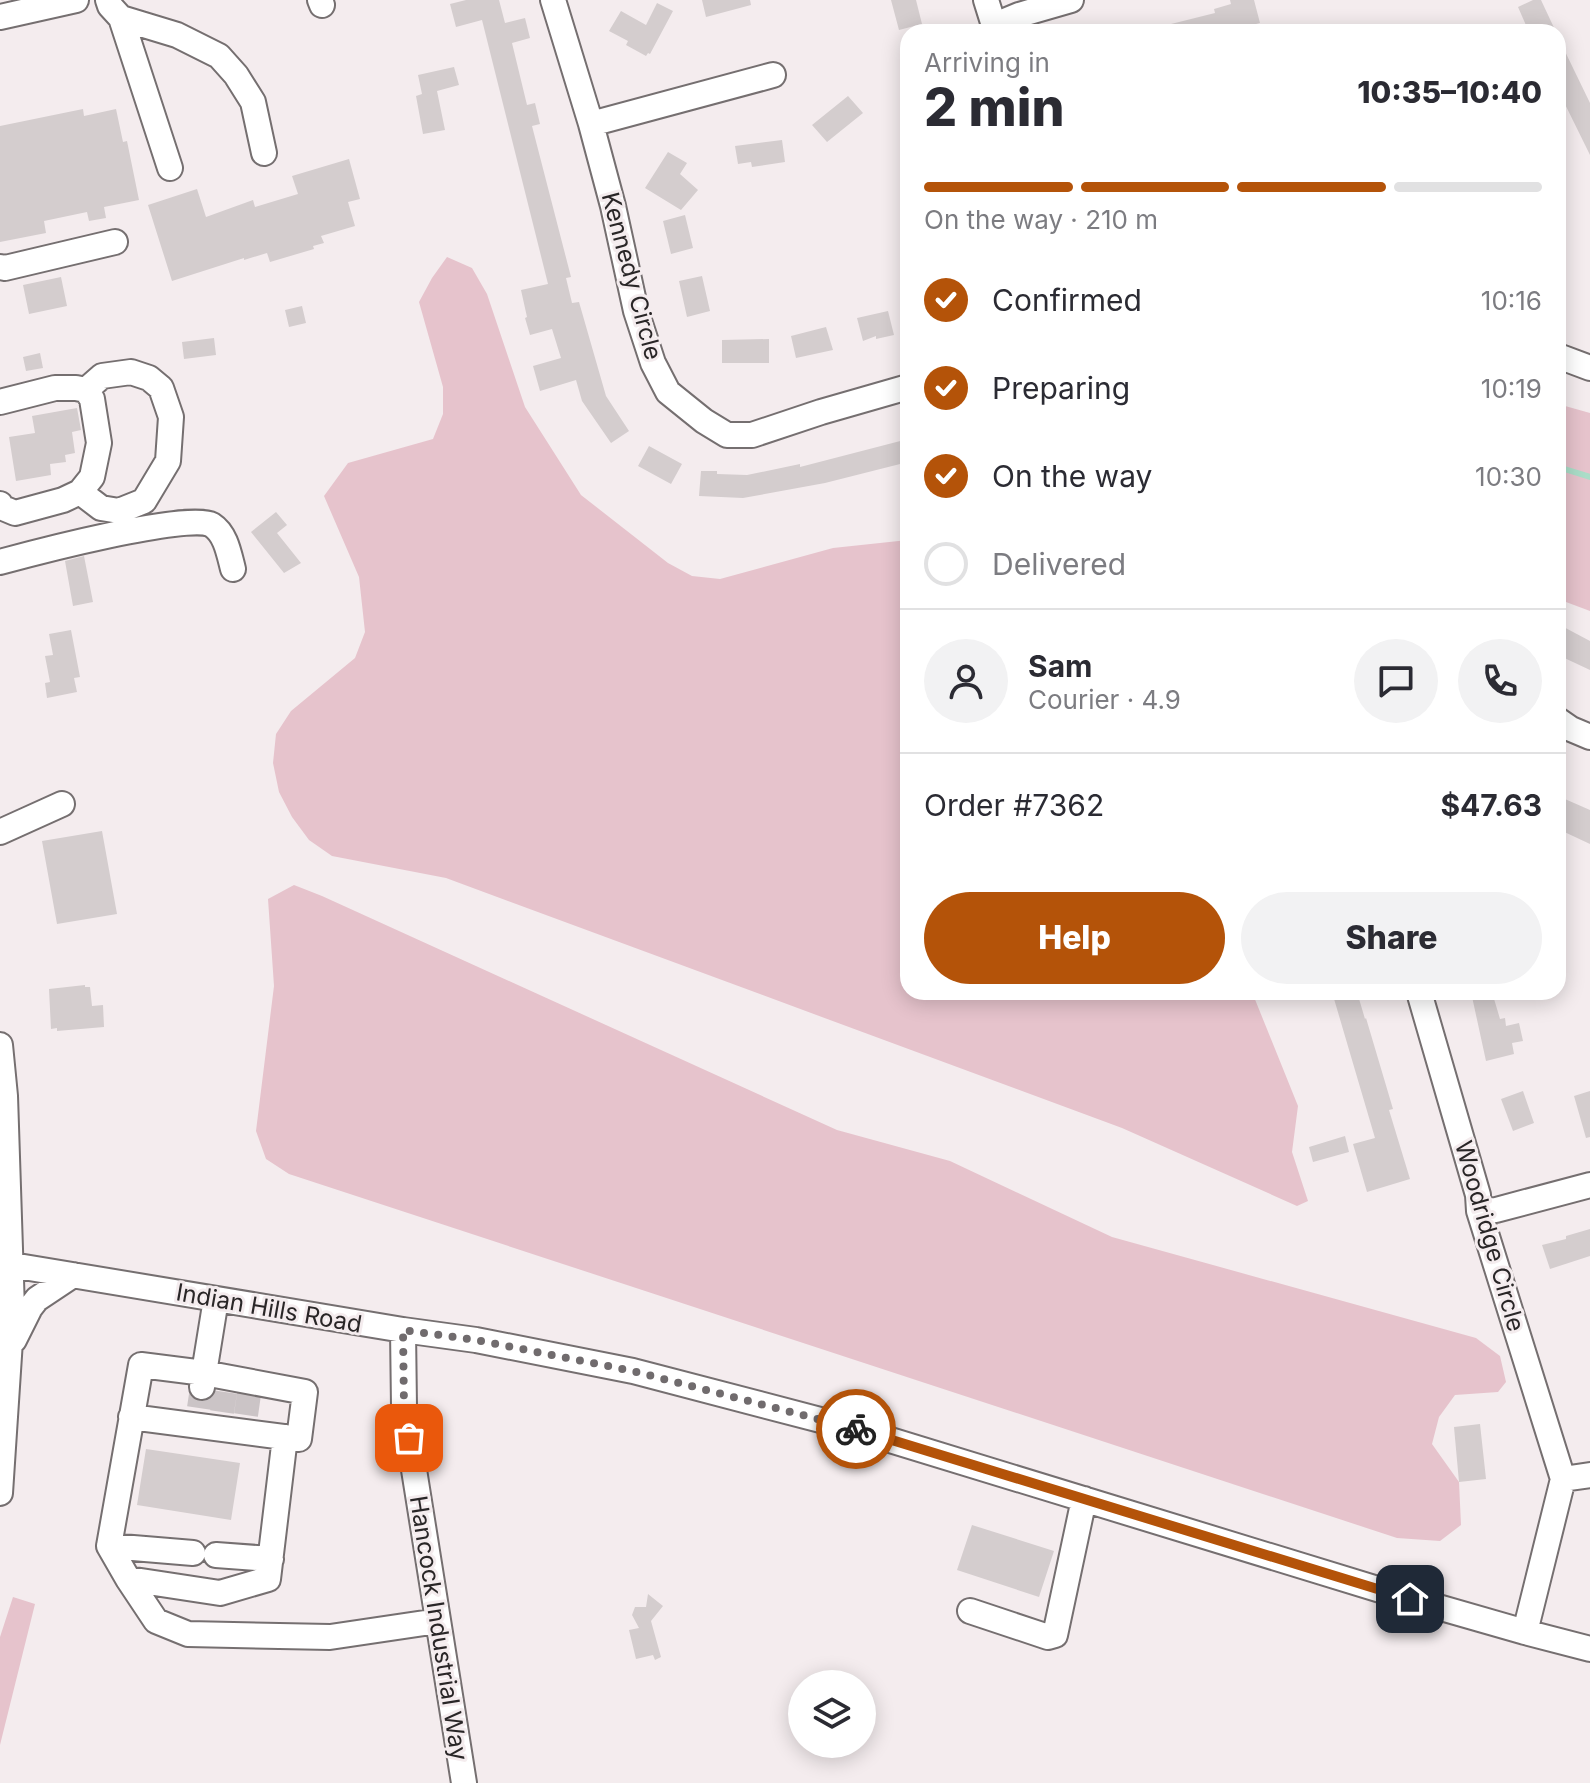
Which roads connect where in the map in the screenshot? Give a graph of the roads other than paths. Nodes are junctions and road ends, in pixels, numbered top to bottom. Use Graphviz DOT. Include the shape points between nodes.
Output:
graph roads {
  1 [pos="76,0"];
  2 [pos="553,0"];
  3 [pos="986,0"];
  4 [pos="1071,0"];
  5 [pos="115,9"];
  6 [pos="0,17"];
  7 [pos="994,24"];
  8 [pos="1002,24"];
  9 [pos="773,75"];
  10 [pos="591,124"];
  11 [pos="264,153"];
  12 [pos="170,168"];
  13 [pos="115,242"];
  14 [pos="0,267"];
  15 [pos="1566,359"];
  16 [pos="1590,368"];
  17 [pos="900,389"];
  18 [pos="86,390"];
  19 [pos="0,402"];
  20 [pos="80,492"];
  21 [pos="0,504"];
  22 [pos="0,562"];
  23 [pos="233,569"];
  24 [pos="1566,726"];
  25 [pos="1590,737"];
  26 [pos="62,804"];
  27 [pos="0,832"];
  28 [pos="1421,1000"];
  29 [pos="0,1045"];
  30 [pos="3,1107"];
  31 [pos="1590,1185"];
  32 [pos="1479,1211"];
  33 [pos="5,1264"];
  34 [pos="73,1275"];
  35 [pos="216,1299"];
  36 [pos="7,1329"];
  37 [pos="403,1330"];
  38 [pos="224,1402"];
  39 [pos="131,1417"];
  40 [pos="285,1437"];
  41 [pos="1590,1475"];
  42 [pos="1563,1479"];
  43 [pos="0,1493"];
  44 [pos="1084,1499"];
  45 [pos="109,1546"];
  46 [pos="271,1559"];
  47 [pos="128,1579"];
  48 [pos="970,1611"];
  49 [pos="438,1621"];
  50 [pos="1525,1632"];
  51 [pos="1590,1649"];
  52 [pos="464,1783"];
  1 -- 6 [label="street"];
  2 -- 10 [label="street, Kennedy Circle"];
  3 -- 7 [label="street"];
  4 -- 8 [label="street"];
  5 -- 11 [label="street" via="219,56 253,102"];
  5 -- 12 [label="street"];
  9 -- 10 [label="street"];
  10 -- 17 [label="street, Kennedy Circle" via="636,311 668,392 727,435 752,435"];
  13 -- 14 [label="street"];
  15 -- 16 [label="street"];
  18 -- 19 [label="street" via="55,388"];
  18 -- 20 [label="street" via="99,443 92,477"];
  18 -- 20 [label="street" via="102,376 131,372 161,388 171,417 168,461 144,501 119,511 101,508"];
  20 -- 21 [label="street" via="15,513"];
  22 -- 23 [label="street" via="109,536 202,522 223,536"];
  24 -- 25 [label="street"];
  26 -- 27 [label="street"];
  28 -- 32 [label="street, Woodridge Circle"];
  29 -- 30 [label="street"];
  30 -- 33 [label="street"];
  31 -- 32 [label="street"];
  32 -- 42 [label="street, Woodridge Circle"];
  33 -- 34 [label="street, Indian Hills Road"];
  33 -- 36 [label="street"];
  34 -- 35 [label="street, Indian Hills Road"];
  34 -- 36 [label="street" via="37,1299"];
  35 -- 37 [label="street, Indian Hills Road"];
  35 -- 38 [label="street"];
  36 -- 43 [label="street"];
  37 -- 44 [label="street, Indian Hills Road" via="633,1371 851,1428"];
  37 -- 49 [label="street, Hancock Industrial Way" via="404,1407"];
  38 -- 39 [label="street"];
  38 -- 39 [label="street" via="141,1365"];
  38 -- 40 [label="street"];
  38 -- 40 [label="street" via="305,1392 299,1439"];
  39 -- 45 [label="street"];
  40 -- 46 [label="street"];
  41 -- 42 [label="street"];
  42 -- 50 [label="street"];
  44 -- 48 [label="street" via="1055,1635"];
  44 -- 50 [label="street, Indian Hills Road"];
  45 -- 46 [label="street"];
  45 -- 47 [label="street"];
  46 -- 47 [label="street" via="268,1579 220,1593"];
  47 -- 49 [label="street" via="156,1621 188,1634 330,1637"];
  49 -- 52 [label="street, Hancock Industrial Way"];
  50 -- 51 [label="street, Indian Hills Road"];
}
